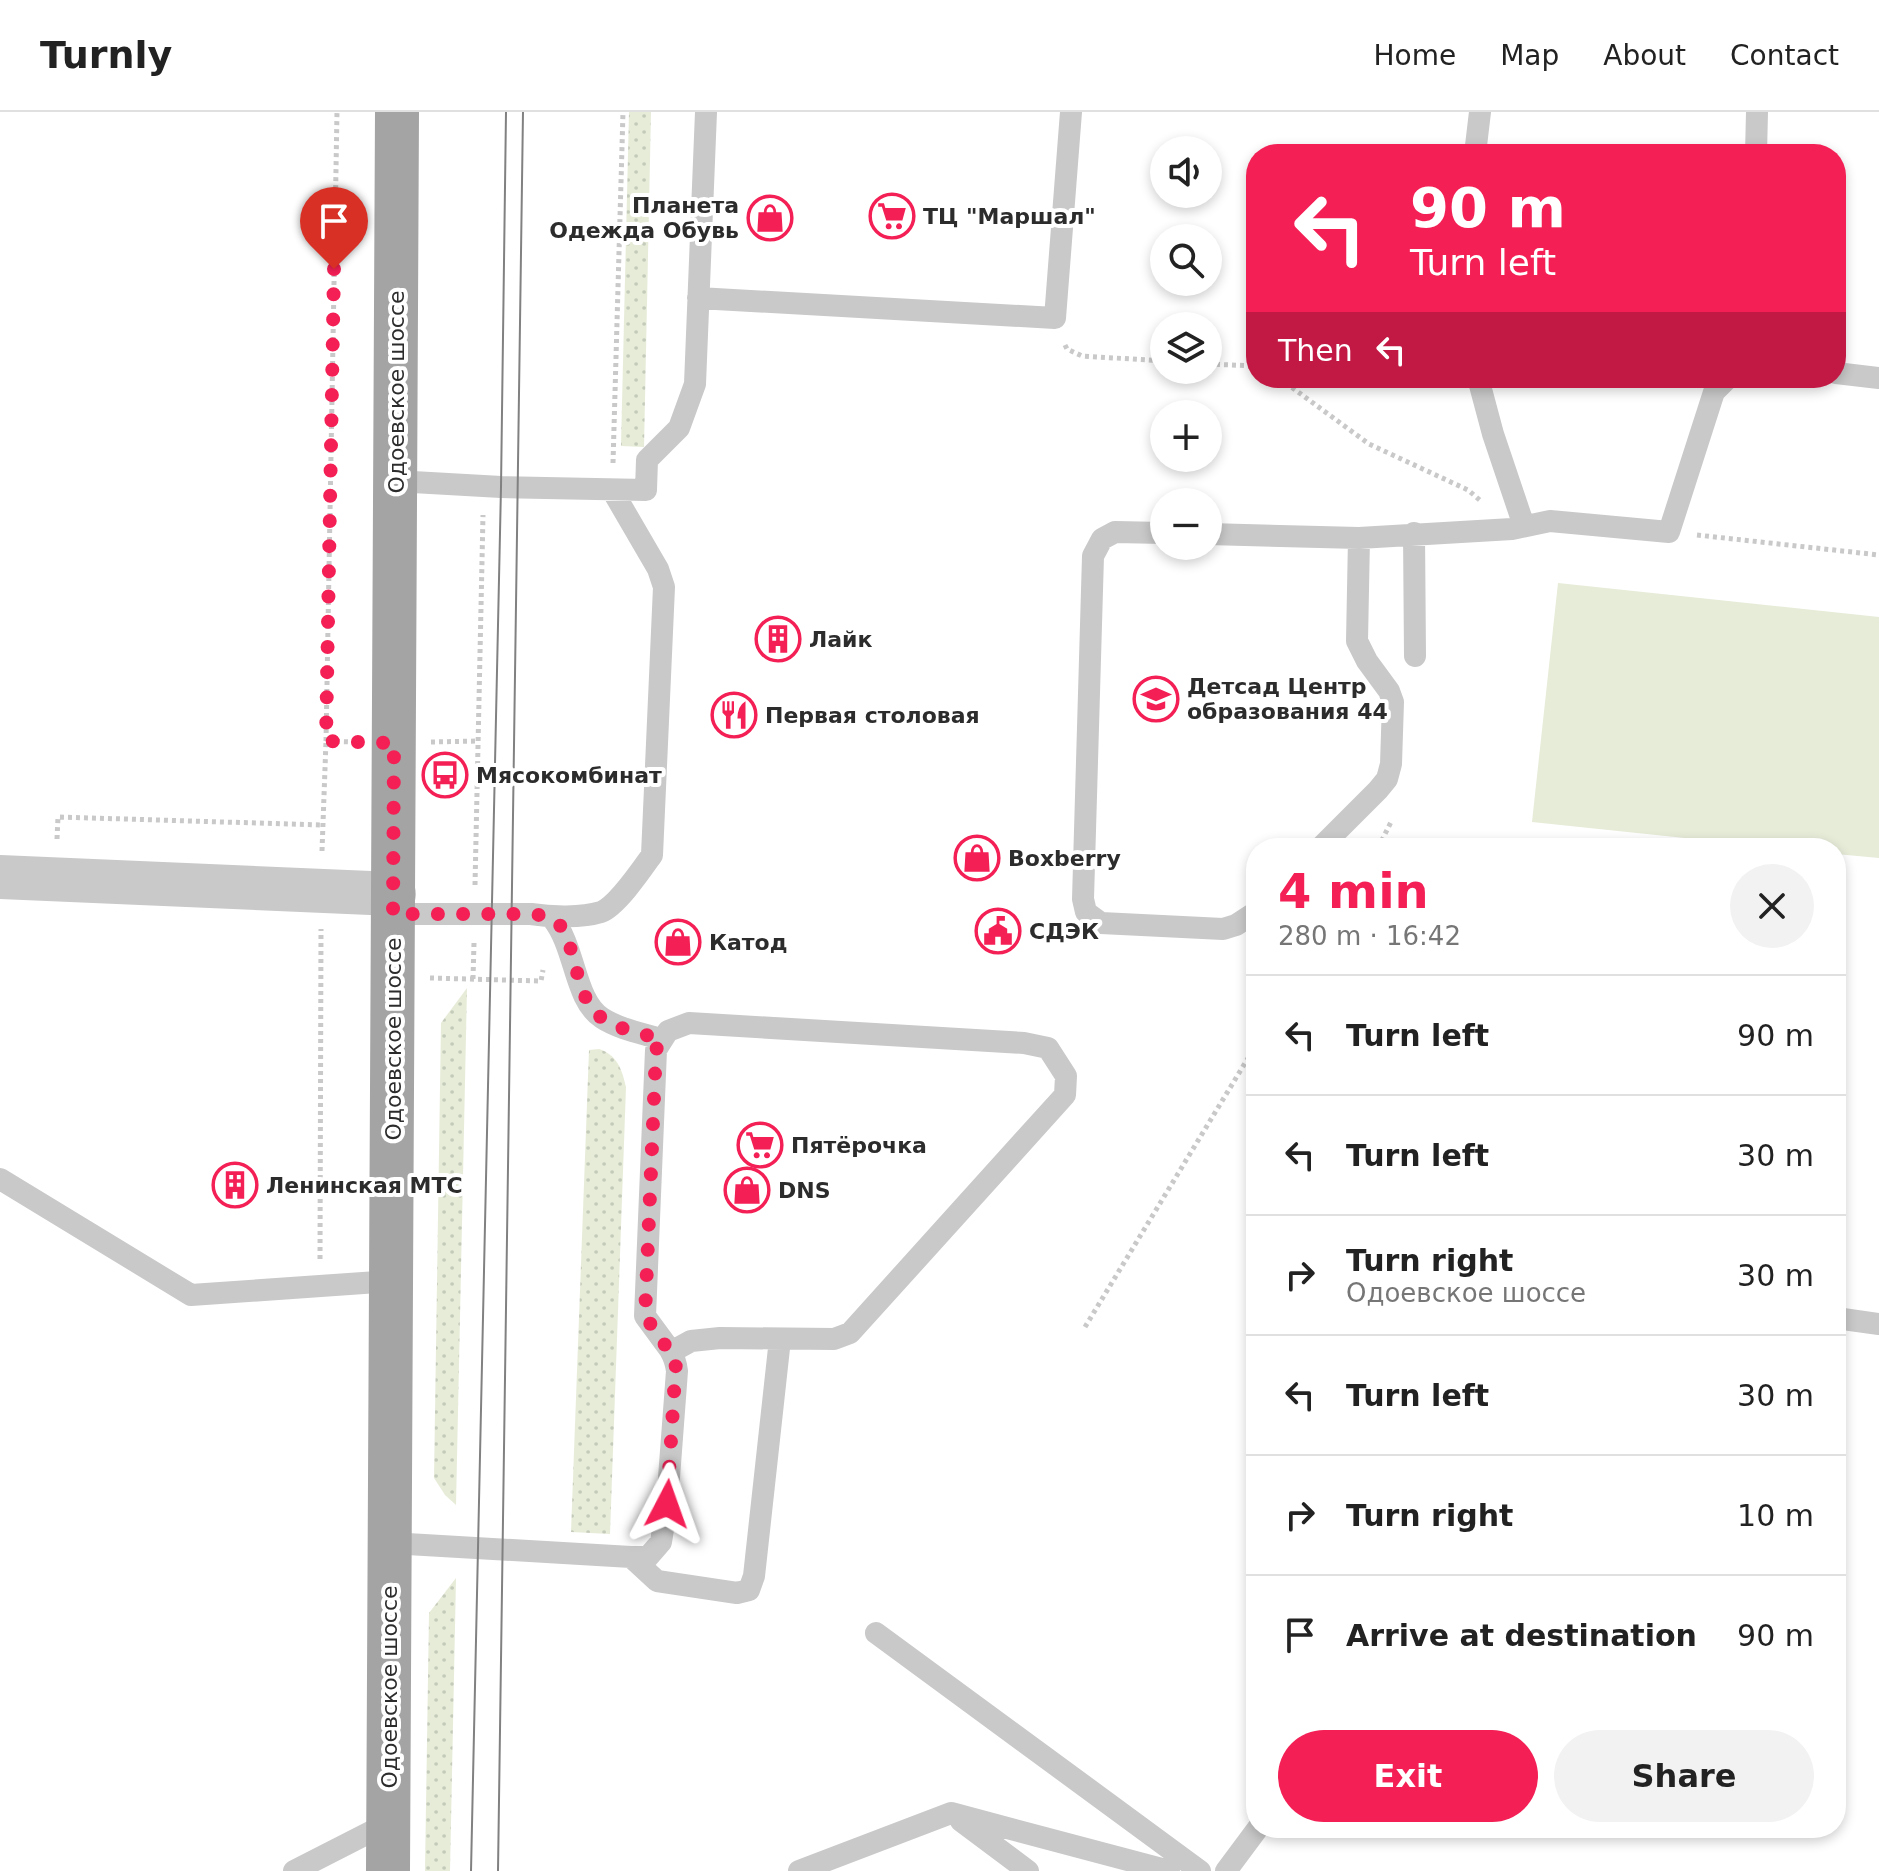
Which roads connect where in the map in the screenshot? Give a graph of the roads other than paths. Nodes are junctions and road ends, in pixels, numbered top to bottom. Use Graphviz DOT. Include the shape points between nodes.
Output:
graph roads {
  1 [pos="397,112"];
  2 [pos="706,112"];
  3 [pos="1071,112"];
  4 [pos="1480,112"];
  5 [pos="1757,112"];
  6 [pos="1476,144"];
  7 [pos="1756,144"];
  8 [pos="698,298"];
  9 [pos="1846,374"];
  10 [pos="1879,378"];
  11 [pos="1481,388"];
  12 [pos="1718,388"];
  13 [pos="395,481"];
  14 [pos="612,490"];
  15 [pos="1518,528"];
  16 [pos="1150,533"];
  17 [pos="1414,533"];
  18 [pos="1222,534"];
  19 [pos="1359,538"];
  20 [pos="1415,656"];
  21 [pos="1330,838"];
  22 [pos="0,877"];
  23 [pos="393,904"];
  24 [pos="552,918"];
  25 [pos="1246,918"];
  26 [pos="661,1039"];
  27 [pos="0,1179"];
  28 [pos="392,1281"];
  29 [pos="1846,1319"];
  30 [pos="1879,1324"];
  31 [pos="780,1339"];
  32 [pos="671,1352"];
  33 [pos="390,1543"];
  34 [pos="631,1557"];
  35 [pos="876,1633"];
  36 [pos="951,1813"];
  37 [pos="388,1823"];
  38 [pos="1251,1838"];
  39 [pos="294,1871"];
  40 [pos="388,1871"];
  41 [pos="799,1871"];
  42 [pos="1028,1871"];
  43 [pos="1169,1871"];
  44 [pos="1200,1871"];
  45 [pos="1226,1871"];
  1 -- 13 [label="main road, Одоевское шоссе"];
  2 -- 8 [label="lane"];
  3 -- 8 [label="lane" via="1055,318"];
  4 -- 6 [label="lane"];
  5 -- 7 [label="lane"];
  8 -- 14 [label="lane" via="695,384 679,428 647,460 646,490"];
  9 -- 10 [label="lane"];
  11 -- 15 [label="lane"];
  12 -- 15 [label="lane" via="1669,532 1550,521"];
  13 -- 14 [label="lane"];
  13 -- 23 [label="main road, Одоевское шоссе"];
  14 -- 24 [label="lane" via="664,587 652,855 603,911"];
  15 -- 17 [label="lane"];
  16 -- 25 [label="lane" via="1115,532 1102,539 1093,556 1086,912 1101,923 1223,929"];
  17 -- 19 [label="lane"];
  17 -- 20 [label="lane"];
  18 -- 19 [label="lane"];
  19 -- 21 [label="lane" via="1357,641 1393,702 1391,764 1378,790"];
  22 -- 23 [label="street" via="321,891"];
  23 -- 24 [label="lane"];
  23 -- 28 [label="main road, Одоевское шоссе"];
  24 -- 26 [label="lane" via="570,947 586,1002 618,1026"];
  26 -- 31 [label="lane" via="689,1023 1024,1043 1048,1048 1066,1076 1065,1095 1054,1110 850,1333 834,1339"];
  26 -- 32 [label="lane" via="656,1050 645,1316"];
  27 -- 28 [label="lane" via="191,1295"];
  28 -- 33 [label="main road, Одоевское шоссе"];
  29 -- 30 [label="lane"];
  31 -- 32 [label="lane" via="691,1341"];
  31 -- 34 [label="lane" via="749,1590 737,1593 657,1581"];
  32 -- 34 [label="lane" via="677,1371 661,1542 648,1557"];
  33 -- 34 [label="lane"];
  33 -- 37 [label="main road, Одоевское шоссе"];
  35 -- 44 [label="lane"];
  36 -- 41 [label="lane"];
  36 -- 42 [label="lane"];
  36 -- 43 [label="lane"];
  37 -- 39 [label="lane"];
  37 -- 40 [label="main road, Одоевское шоссе"];
  38 -- 45 [label="lane"];
}
